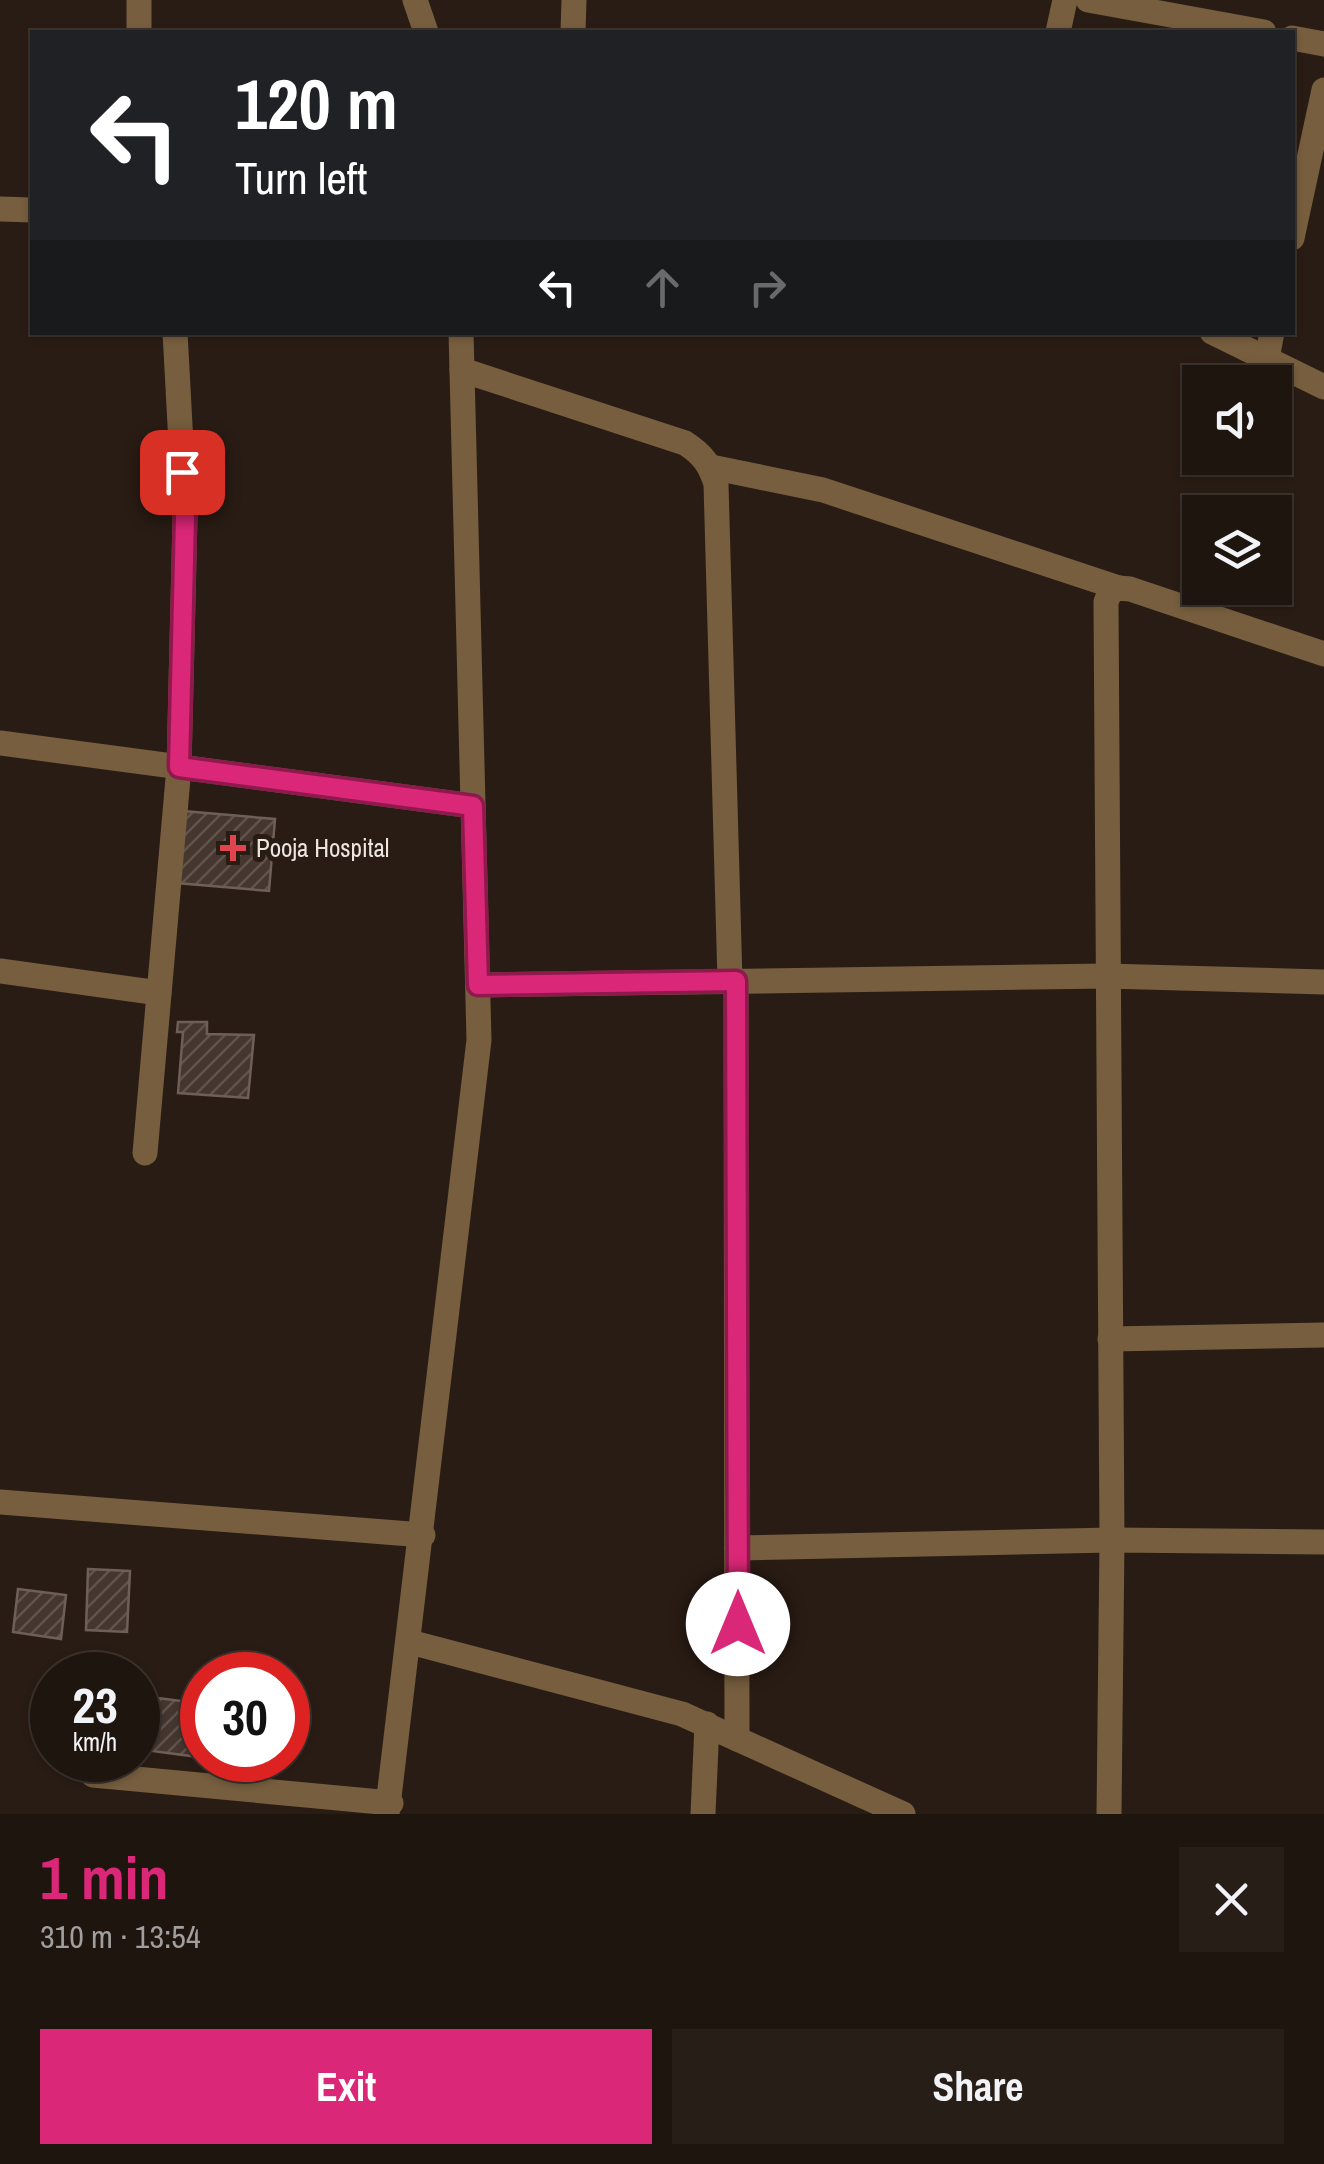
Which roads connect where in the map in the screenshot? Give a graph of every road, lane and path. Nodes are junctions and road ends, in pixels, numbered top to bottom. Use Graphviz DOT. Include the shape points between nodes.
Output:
graph roads {
  1 [pos="138,0"];
  2 [pos="416,0"];
  3 [pos="574,0"];
  4 [pos="1065,0"];
  5 [pos="1088,0"];
  6 [pos="138,30"];
  7 [pos="425,30"];
  8 [pos="573,30"];
  9 [pos="1058,30"];
  10 [pos="1253,30"];
  11 [pos="1295,39"];
  12 [pos="1324,44"];
  13 [pos="1324,90"];
  14 [pos="0,208"];
  15 [pos="30,210"];
  16 [pos="1295,224"];
  17 [pos="175,335"];
  18 [pos="461,335"];
  19 [pos="1218,335"];
  20 [pos="1271,335"];
  21 [pos="1267,359"];
  22 [pos="462,370"];
  23 [pos="1324,386"];
  24 [pos="711,467"];
  25 [pos="1119,588"];
  26 [pos="1324,654"];
  27 [pos="0,743"];
  28 [pos="179,767"];
  29 [pos="473,806"];
  30 [pos="0,971"];
  31 [pos="1106,976"];
  32 [pos="733,981"];
  33 [pos="1324,982"];
  34 [pos="478,985"];
  35 [pos="159,994"];
  36 [pos="145,1153"];
  37 [pos="1324,1336"];
  38 [pos="1110,1340"];
  39 [pos="0,1502"];
  40 [pos="422,1534"];
  41 [pos="1112,1540"];
  42 [pos="1324,1542"];
  43 [pos="738,1548"];
  44 [pos="410,1642"];
  45 [pos="707,1724"];
  46 [pos="738,1738"];
  47 [pos="156,1782"];
  48 [pos="389,1808"];
  49 [pos="703,1814"];
  50 [pos="903,1814"];
  51 [pos="1109,1814"];
  1 -- 6 [label="street"];
  2 -- 7 [label="street"];
  3 -- 8 [label="street"];
  4 -- 9 [label="street"];
  5 -- 10 [label="street"];
  11 -- 12 [label="street"];
  13 -- 16 [label="street"];
  14 -- 15 [label="street"];
  17 -- 28 [label="street" via="185,518"];
  18 -- 22 [label="street"];
  19 -- 21 [label="street"];
  20 -- 21 [label="street"];
  21 -- 23 [label="street"];
  22 -- 24 [label="street" via="685,443"];
  22 -- 29 [label="street"];
  24 -- 25 [label="street" via="823,490"];
  24 -- 32 [label="street"];
  25 -- 26 [label="street"];
  25 -- 31 [label="street" via="1106,602"];
  27 -- 28 [label="street"];
  28 -- 29 [label="street"];
  28 -- 35 [label="street"];
  29 -- 34 [label="street"];
  30 -- 35 [label="street"];
  31 -- 32 [label="street"];
  31 -- 33 [label="street"];
  31 -- 38 [label="street"];
  32 -- 34 [label="street"];
  32 -- 43 [label="street"];
  34 -- 40 [label="street" via="479,1040"];
  35 -- 36 [label="street"];
  37 -- 38 [label="street"];
  38 -- 41 [label="street"];
  39 -- 40 [label="street"];
  40 -- 44 [label="street"];
  41 -- 42 [label="street"];
  41 -- 43 [label="street"];
  41 -- 51 [label="street"];
  43 -- 46 [label="street"];
  44 -- 45 [label="street"];
  44 -- 48 [label="street"];
  45 -- 46 [label="street"];
  45 -- 49 [label="street"];
  46 -- 50 [label="street"];
  47 -- 48 [label="street"];
}
